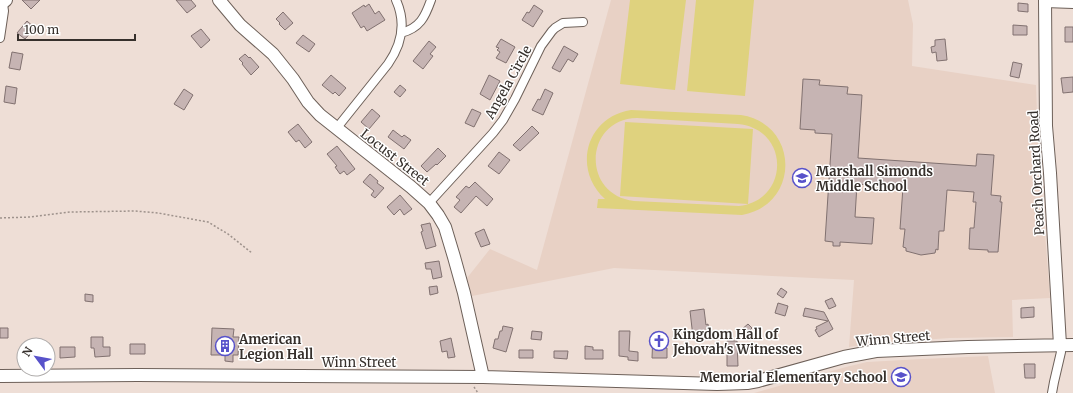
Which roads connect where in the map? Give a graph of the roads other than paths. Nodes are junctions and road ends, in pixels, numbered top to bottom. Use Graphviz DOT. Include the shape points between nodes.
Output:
graph roads {
  1 [pos="219,0"];
  2 [pos="396,0"];
  3 [pos="431,0"];
  4 [pos="1044,1"];
  5 [pos="3,3"];
  6 [pos="1073,4"];
  7 [pos="583,22"];
  8 [pos="401,33"];
  9 [pos="0,38"];
  10 [pos="336,129"];
  11 [pos="429,203"];
  12 [pos="1060,345"];
  13 [pos="1073,345"];
  14 [pos="0,376"];
  15 [pos="483,377"];
  16 [pos="737,384"];
  17 [pos="672,388"];
  18 [pos="727,393"];
  19 [pos="1052,393"];
  1 -- 10 [label="main road, Locust Street" via="240,25 271,52 312,106"];
  2 -- 8 [label="street" via="402,16"];
  3 -- 8 [label="street" via="426,15 417,26"];
  4 -- 6 [label="street"];
  4 -- 12 [label="main road, Peach Orchard Road" via="1046,126"];
  5 -- 9 [label="street"];
  7 -- 11 [label="street, Angela Circle" via="563,23 552,31 541,46 503,120"];
  8 -- 10 [label="street" via="392,59"];
  10 -- 11 [label="main road, Locust Street"];
  11 -- 15 [label="main road, Locust Street" via="440,218 448,236"];
  12 -- 13 [label="main road, Winn Street"];
  12 -- 16 [label="main road, Winn Street" via="876,351"];
  12 -- 19 [label="street" via="1061,352"];
  14 -- 15 [label="main road, Winn Street"];
  15 -- 17 [label="main road, Winn Street"];
  16 -- 17 [label="main road, Winn Street"];
  16 -- 18 [label="main road"];
}
